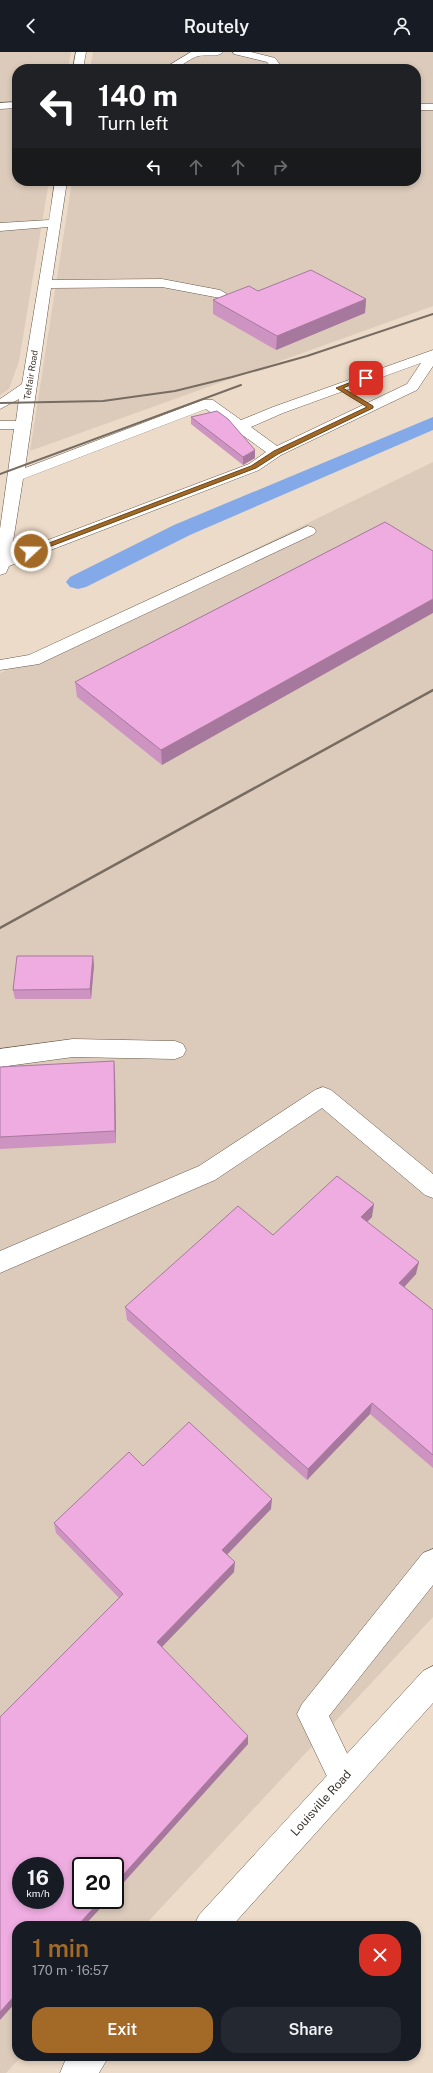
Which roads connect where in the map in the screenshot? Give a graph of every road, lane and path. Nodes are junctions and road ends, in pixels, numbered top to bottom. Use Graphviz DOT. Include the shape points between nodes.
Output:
graph roads {
  1 [pos="81,52"];
  2 [pos="218,52"];
  3 [pos="238,52"];
  4 [pos="79,64"];
  5 [pos="177,64"];
  6 [pos="274,64"];
  7 [pos="0,106"];
  8 [pos="12,106"];
  9 [pos="421,107"];
  10 [pos="433,107"];
  11 [pos="60,186"];
  12 [pos="55,223"];
  13 [pos="0,227"];
  14 [pos="45,284"];
  15 [pos="220,294"];
  16 [pos="433,354"];
  17 [pos="29,386"];
  18 [pos="339,388"];
  19 [pos="360,401"];
  20 [pos="0,405"];
  21 [pos="0,425"];
  22 [pos="240,426"];
  23 [pos="22,430"];
  24 [pos="0,433"];
  25 [pos="276,452"];
  26 [pos="13,468"];
  27 [pos="308,531"];
  28 [pos="1,566"];
  29 [pos="0,665"];
  30 [pos="175,1050"];
  31 [pos="0,1058"];
  32 [pos="433,1188"];
  33 [pos="0,1262"];
  34 [pos="433,1564"];
  35 [pos="433,1681"];
  36 [pos="344,1778"];
  37 [pos="215,1921"];
  38 [pos="88,2061"];
  39 [pos="77,2073"];
  1 -- 4 [label="street"];
  2 -- 5 [label="street" via="197,53"];
  3 -- 6 [label="street" via="271,60"];
  7 -- 8 [label="street"];
  9 -- 10 [label="street"];
  11 -- 12 [label="street, Telfair Road"];
  12 -- 13 [label="street"];
  12 -- 14 [label="street, Telfair Road"];
  14 -- 15 [label="street" via="162,283"];
  14 -- 17 [label="street, Telfair Road"];
  16 -- 18 [label="street"];
  16 -- 19 [label="street" via="412,388"];
  17 -- 20 [label="street"];
  17 -- 23 [label="street, Telfair Road"];
  18 -- 19 [label="street"];
  18 -- 22 [label="street"];
  19 -- 25 [label="street"];
  21 -- 23 [label="street"];
  22 -- 25 [label="street"];
  22 -- 26 [label="street" via="208,403"];
  23 -- 24 [label="street"];
  23 -- 26 [label="street, Telfair Road"];
  25 -- 28 [label="street" via="254,467"];
  26 -- 28 [label="street, Telfair Road"];
  27 -- 29 [label="street" via="33,660"];
  30 -- 31 [label="street" via="73,1048"];
  32 -- 33 [label="street" via="323,1096 207,1173"];
  34 -- 36 [label="street" via="312,1714"];
  35 -- 36 [label="street, Louisville Road"];
  36 -- 37 [label="street, Louisville Road"];
  38 -- 39 [label="street"];
}
